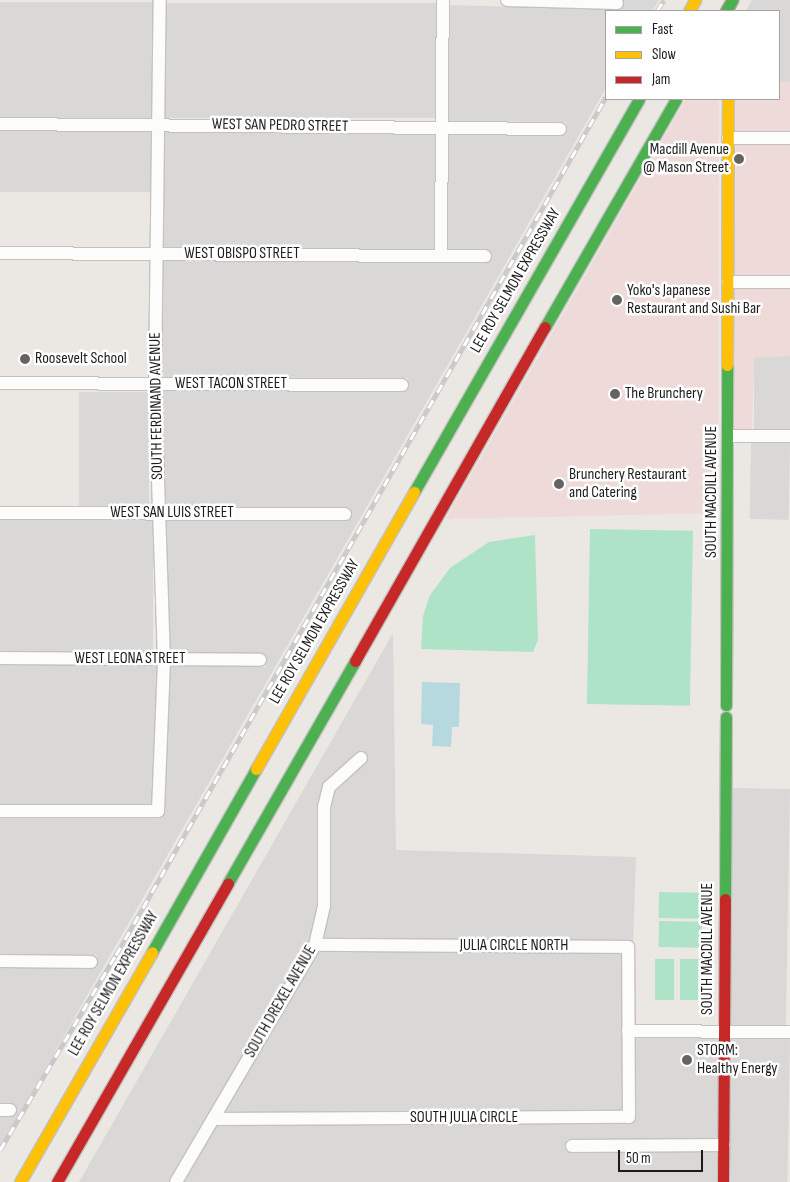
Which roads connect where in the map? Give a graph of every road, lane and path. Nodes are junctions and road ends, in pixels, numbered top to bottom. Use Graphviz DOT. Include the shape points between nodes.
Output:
graph roads {
  1 [pos="160,0"];
  2 [pos="443,0"];
  3 [pos="507,0"];
  4 [pos="617,3"];
  5 [pos="638,100"];
  6 [pos="675,100"];
  7 [pos="728,100"];
  8 [pos="0,124"];
  9 [pos="158,125"];
  10 [pos="442,128"];
  11 [pos="560,129"];
  12 [pos="728,138"];
  13 [pos="790,138"];
  14 [pos="0,253"];
  15 [pos="157,254"];
  16 [pos="440,256"];
  17 [pos="484,256"];
  18 [pos="728,282"];
  19 [pos="790,282"];
  20 [pos="0,383"];
  21 [pos="155,383"];
  22 [pos="402,385"];
  23 [pos="729,436"];
  24 [pos="790,436"];
  25 [pos="0,513"];
  26 [pos="159,513"];
  27 [pos="345,514"];
  28 [pos="0,658"];
  29 [pos="164,660"];
  30 [pos="260,660"];
  31 [pos="361,758"];
  32 [pos="0,811"];
  33 [pos="315,945"];
  34 [pos="0,961"];
  35 [pos="91,962"];
  36 [pos="628,1031"];
  37 [pos="723,1032"];
  38 [pos="790,1032"];
  39 [pos="214,1119"];
  40 [pos="724,1145"];
  41 [pos="572,1146"];
  42 [pos="20,1182"];
  43 [pos="57,1182"];
  44 [pos="176,1182"];
  45 [pos="723,1182"];
  1 -- 9 [label="street, SOUTH FERDINAND AVENUE"];
  2 -- 10 [label="street"];
  3 -- 4 [label="street"];
  5 -- 42 [label="main road, LEE ROY SELMON EXPRESSWAY"];
  6 -- 43 [label="main road"];
  7 -- 12 [label="main road, SOUTH MACDILL AVENUE"];
  8 -- 9 [label="street, WEST SAN PEDRO STREET"];
  9 -- 10 [label="street, WEST SAN PEDRO STREET"];
  9 -- 15 [label="street, SOUTH FERDINAND AVENUE"];
  10 -- 11 [label="street, WEST SAN PEDRO STREET"];
  10 -- 16 [label="street"];
  12 -- 13 [label="street"];
  12 -- 18 [label="main road, SOUTH MACDILL AVENUE"];
  14 -- 15 [label="street, WEST OBISPO STREET"];
  15 -- 16 [label="street, WEST OBISPO STREET"];
  15 -- 21 [label="street, SOUTH FERDINAND AVENUE"];
  16 -- 17 [label="street, WEST OBISPO STREET"];
  18 -- 19 [label="street"];
  18 -- 23 [label="main road, SOUTH MACDILL AVENUE"];
  20 -- 21 [label="street, WEST TACON STREET"];
  21 -- 22 [label="street, WEST TACON STREET"];
  21 -- 26 [label="street, SOUTH FERDINAND AVENUE"];
  23 -- 24 [label="street"];
  23 -- 37 [label="main road, SOUTH MACDILL AVENUE"];
  25 -- 26 [label="street, WEST SAN LUIS STREET"];
  26 -- 27 [label="street, WEST SAN LUIS STREET"];
  26 -- 29 [label="street, SOUTH FERDINAND AVENUE"];
  28 -- 29 [label="street, WEST LEONA STREET"];
  29 -- 30 [label="street, WEST LEONA STREET"];
  29 -- 32 [label="street, SOUTH FERDINAND AVENUE" via="158,811"];
  31 -- 33 [label="street, SOUTH DREXEL AVENUE" via="329,787 324,807 324,906"];
  33 -- 36 [label="street, JULIA CIRCLE NORTH" via="628,947"];
  33 -- 39 [label="street, SOUTH DREXEL AVENUE"];
  34 -- 35 [label="street"];
  36 -- 37 [label="street"];
  36 -- 39 [label="street, SOUTH JULIA CIRCLE" via="629,1117"];
  37 -- 38 [label="street"];
  37 -- 40 [label="main road, SOUTH MACDILL AVENUE"];
  39 -- 44 [label="street, SOUTH DREXEL AVENUE"];
  40 -- 41 [label="street"];
  40 -- 45 [label="main road, SOUTH MACDILL AVENUE"];
}
